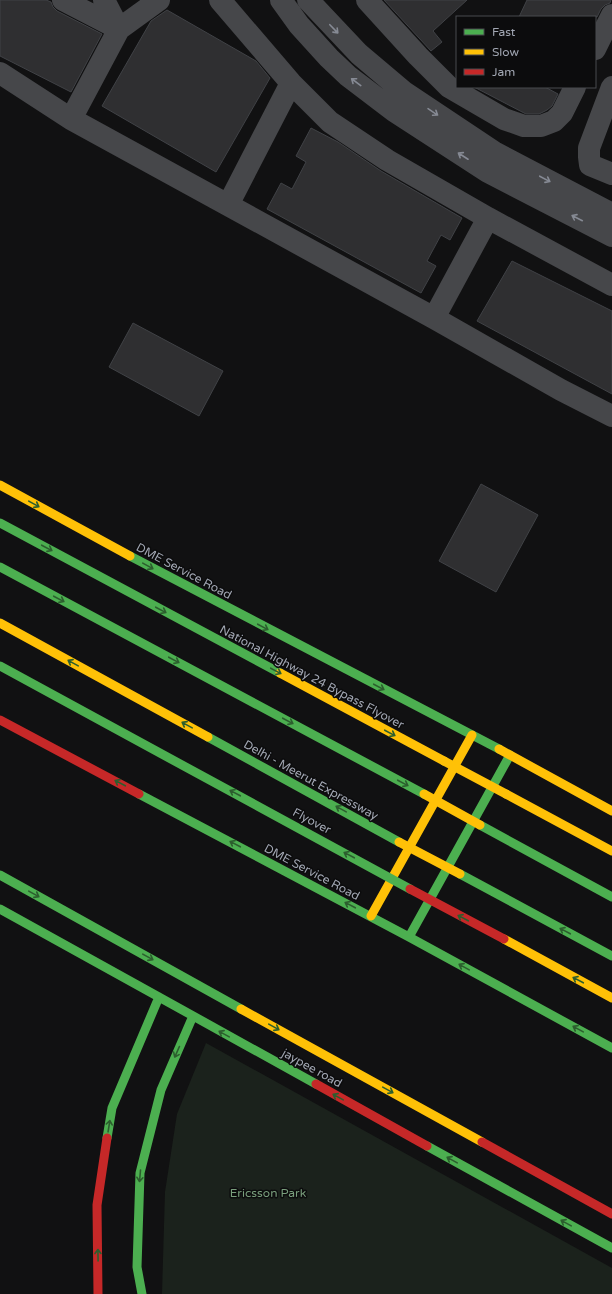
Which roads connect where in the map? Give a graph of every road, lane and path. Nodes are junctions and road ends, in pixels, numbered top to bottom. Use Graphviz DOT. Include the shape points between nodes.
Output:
graph roads {
  1 [pos="63,0"];
  2 [pos="104,0"];
  3 [pos="159,0"];
  4 [pos="281,0"];
  5 [pos="308,0"];
  6 [pos="367,0"];
  7 [pos="225,2"];
  8 [pos="612,15"];
  9 [pos="119,29"];
  10 [pos="596,47"];
  11 [pos="0,73"];
  12 [pos="291,83"];
  13 [pos="612,87"];
  14 [pos="575,88"];
  15 [pos="70,119"];
  16 [pos="612,174"];
  17 [pos="228,205"];
  18 [pos="612,214"];
  19 [pos="488,218"];
  20 [pos="612,236"];
  21 [pos="612,285"];
  22 [pos="434,318"];
  23 [pos="612,416"];
  24 [pos="0,485"];
  25 [pos="0,523"];
  26 [pos="0,567"];
  27 [pos="0,623"];
  28 [pos="0,666"];
  29 [pos="0,720"];
  30 [pos="472,735"];
  31 [pos="510,755"];
  32 [pos="612,811"];
  33 [pos="612,851"];
  34 [pos="0,875"];
  35 [pos="612,897"];
  36 [pos="0,909"];
  37 [pos="371,916"];
  38 [pos="409,936"];
  39 [pos="612,956"];
  40 [pos="159,997"];
  41 [pos="612,998"];
  42 [pos="193,1016"];
  43 [pos="612,1048"];
  44 [pos="612,1214"];
  45 [pos="612,1248"];
  46 [pos="98,1294"];
  47 [pos="142,1294"];
  1 -- 9 [label="street"];
  2 -- 9 [label="street"];
  3 -- 9 [label="street"];
  20 -- 4 [label="street, one-way" via="488,172 394,111 348,76 298,25"];
  5 -- 18 [label="street, one-way" via="359,54 404,92 494,152"];
  6 -- 14 [label="street" via="449,87 504,119 524,126 541,126 554,121 562,113"];
  7 -- 12 [label="street"];
  8 -- 10 [label="street"];
  9 -- 15 [label="street"];
  11 -- 15 [label="street"];
  12 -- 17 [label="street"];
  12 -- 19 [label="street" via="330,122 387,160"];
  13 -- 16 [label="street" via="589,148 589,157 590,165"];
  15 -- 17 [label="street"];
  17 -- 22 [label="street"];
  19 -- 21 [label="street"];
  19 -- 22 [label="street"];
  22 -- 23 [label="street" via="560,390"];
  24 -- 30 [label="main road, DME Service Road, one-way" via="170,578"];
  25 -- 33 [label="main road, National Highway 24 Bypass Flyover, one-way, bridge"];
  26 -- 35 [label="main road, one-way, bridge"];
  39 -- 27 [label="main road, Delhi - Meerut Expressway, one-way, bridge"];
  41 -- 28 [label="main road, Flyover, one-way, bridge"];
  37 -- 29 [label="main road, DME Service Road, one-way"];
  30 -- 31 [label="main road, DME Service Road"];
  30 -- 37 [label="main road"];
  31 -- 32 [label="main road, DME Service Road"];
  31 -- 38 [label="main road"];
  34 -- 44 [label="main road, one-way" via="599,1211"];
  36 -- 40 [label="main road, jaypee road"];
  37 -- 38 [label="main road, DME Service Road"];
  43 -- 38 [label="main road, DME Service Road, one-way"];
  40 -- 42 [label="main road, jaypee road"];
  46 -- 40 [label="main road, one-way" via="97,1205 112,1108"];
  45 -- 42 [label="main road, jaypee road, one-way" via="589,1231"];
  42 -- 47 [label="main road, one-way" via="161,1090 140,1173 137,1267"];
}
